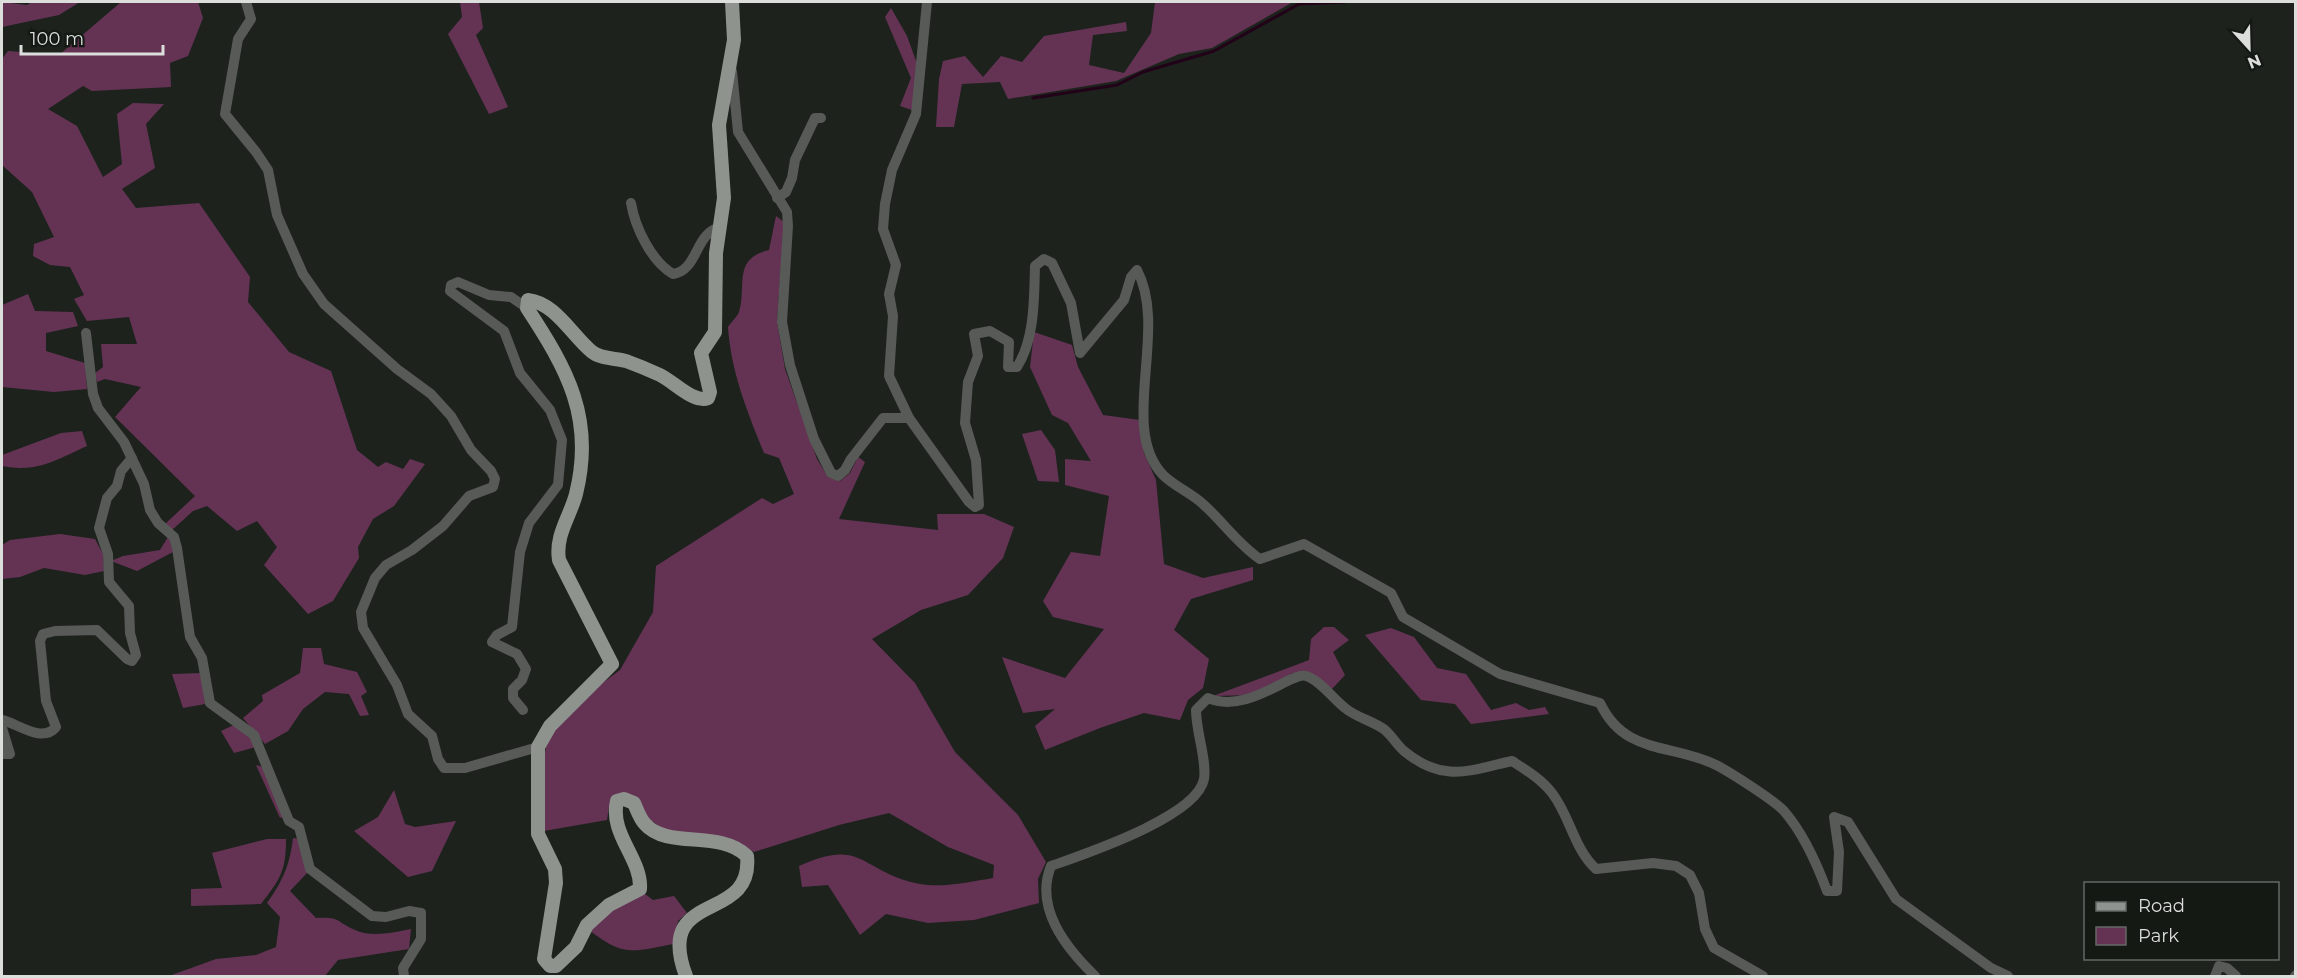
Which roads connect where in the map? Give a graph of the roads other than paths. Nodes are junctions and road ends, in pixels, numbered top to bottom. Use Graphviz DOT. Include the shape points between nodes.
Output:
graph roads {
  1 [pos="246,2"];
  2 [pos="732,2"];
  3 [pos="927,2"];
  4 [pos="731,58"];
  5 [pos="821,118"];
  6 [pos="777,198"];
  7 [pos="631,203"];
  8 [pos="721,227"];
  9 [pos="527,308"];
  10 [pos="86,333"];
  11 [pos="909,418"];
  12 [pos="132,458"];
  13 [pos="523,710"];
  14 [pos="2,720"];
  15 [pos="2,728"];
  16 [pos="538,747"];
  17 [pos="2,754"];
  18 [pos="548,971"];
  19 [pos="404,976"];
  20 [pos="686,976"];
  21 [pos="1095,976"];
  22 [pos="1763,976"];
  23 [pos="2008,976"];
  24 [pos="2215,976"];
  25 [pos="2236,976"];
  1 -- 16 [label="street" via="250,19 238,39 225,114 268,170 278,215 303,274 324,304 388,362 431,394 495,479 493,487 469,496 443,526 375,578 361,612 363,628 397,685 408,714 432,736 444,768 465,768"];
  2 -- 4 [label="main road"];
  3 -- 11 [label="street" via="916,114 892,170 883,229 896,265 889,294 893,315 889,376"];
  4 -- 6 [label="street" via="738,132"];
  4 -- 8 [label="main road" via="719,125 724,198"];
  5 -- 6 [label="street" via="815,118 786,192"];
  6 -- 11 [label="street" via="787,212 782,322 790,365 814,439 831,473 838,476 845,470 883,418"];
  7 -- 8 [label="street" via="634,222 658,259 674,274 688,267 706,234"];
  8 -- 9 [label="main road" via="716,253 715,332 701,353 708,398 703,400 645,368 592,352 538,301 528,300"];
  9 -- 13 [label="street" via="512,297 489,295 458,282 451,285 450,291 458,298 504,331 520,373 550,410 562,440 558,485 529,523 520,552 512,627 492,642 517,654 526,669 513,688 513,698"];
  9 -- 16 [label="main road" via="563,366 580,413 580,476 557,546 559,560 612,664 550,726"];
  10 -- 12 [label="street" via="98,408"];
  11 -- 23 [label="street" via="960,491 975,507 979,505 976,460 965,423 968,382 978,356 974,334 990,331 1009,342 1008,367 1017,367 1032,321 1035,266 1044,259 1052,264 1071,303 1080,353 1124,300 1137,270 1148,319 1143,428 1147,445 1163,475 1202,502 1250,552 1260,559 1304,544 1391,593 1403,617 1500,674 1600,703 1609,722 1633,741 1716,764 1784,810 1815,859 1827,891 1837,891 1839,852 1834,817 1848,822 1896,899 1991,968"];
  12 -- 14 [label="street" via="107,498 99,528 108,554 109,582 129,606 136,655 132,661 127,659 97,630 43,634 40,641 46,701 56,727 42,734"];
  12 -- 19 [label="street" via="150,510 174,537 190,637 202,658 210,703 254,735 289,821 299,828 310,869 372,916 421,913 421,939 403,968"];
  15 -- 17 [label="street" via="10,749 10,754"];
  16 -- 18 [label="main road" via="538,834 555,869 556,883 544,949"];
  18 -- 20 [label="main road" via="576,948 588,925 609,905 640,889 640,879 621,837 615,810 617,801 624,799 633,803 644,823 655,832 725,842 747,856 745,881 725,902 693,915 683,928 679,942"];
  21 -- 22 [label="street" via="1070,949 1050,913 1045,880 1051,866 1133,835 1197,794 1204,780 1204,759 1196,710 1208,698 1220,703 1257,697 1296,675 1307,676 1347,710 1385,730 1403,750 1426,766 1449,772 1473,772 1512,761 1533,774 1553,794 1585,859 1596,869 1653,863 1676,866 1690,874 1700,893 1705,929 1714,948"];
  24 -- 25 [label="street" via="2219,966"];
}
